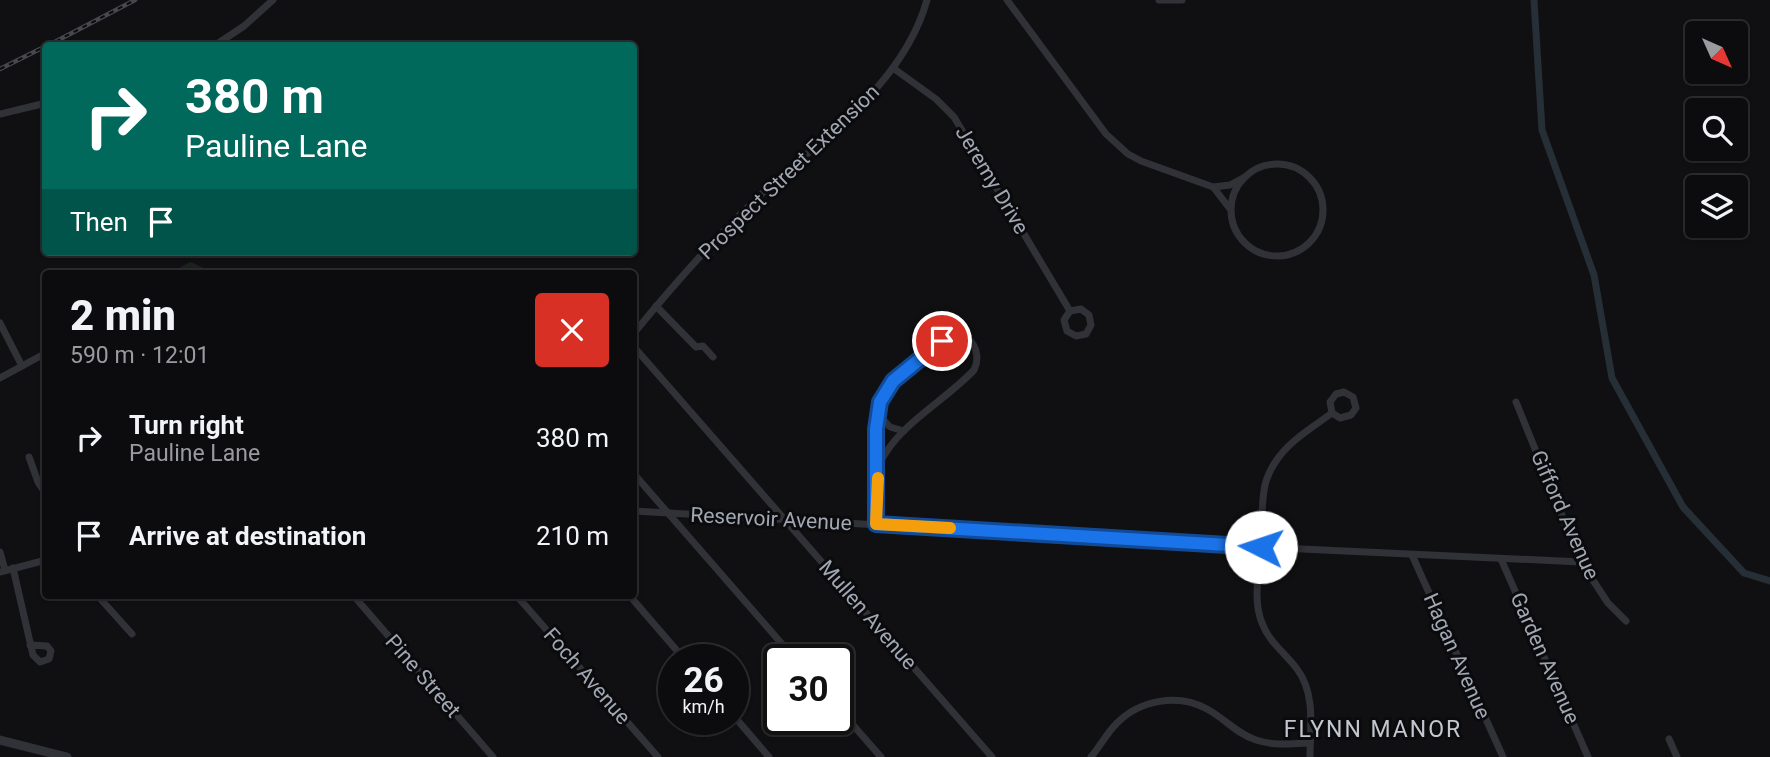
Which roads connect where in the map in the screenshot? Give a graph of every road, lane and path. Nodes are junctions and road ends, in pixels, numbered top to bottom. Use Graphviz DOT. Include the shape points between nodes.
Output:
graph roads {
  1 [pos="272,0"];
  2 [pos="927,0"];
  3 [pos="1007,0"];
  4 [pos="1159,0"];
  5 [pos="1182,0"];
  6 [pos="221,42"];
  7 [pos="893,68"];
  8 [pos="42,104"];
  9 [pos="0,114"];
  10 [pos="1245,177"];
  11 [pos="1213,187"];
  12 [pos="1231,211"];
  13 [pos="656,306"];
  14 [pos="1070,311"];
  15 [pos="0,323"];
  16 [pos="637,329"];
  17 [pos="637,350"];
  18 [pos="42,355"];
  19 [pos="713,357"];
  20 [pos="22,366"];
  21 [pos="0,378"];
  22 [pos="1516,402"];
  23 [pos="1332,413"];
  24 [pos="877,414"];
  25 [pos="904,431"];
  26 [pos="29,457"];
  27 [pos="878,467"];
  28 [pos="637,477"];
  29 [pos="42,488"];
  30 [pos="637,511"];
  31 [pos="669,514"];
  32 [pos="785,520"];
  33 [pos="876,524"];
  34 [pos="1261,547"];
  35 [pos="0,552"];
  36 [pos="1412,555"];
  37 [pos="1501,559"];
  38 [pos="42,561"];
  39 [pos="1581,562"];
  40 [pos="6,570"];
  41 [pos="101,599"];
  42 [pos="356,599"];
  43 [pos="520,599"];
  44 [pos="632,599"];
  45 [pos="1626,621"];
  46 [pos="132,634"];
  47 [pos="671,644"];
  48 [pos="782,644"];
  49 [pos="30,645"];
  50 [pos="854,726"];
  51 [pos="749,734"];
  52 [pos="1669,739"];
  53 [pos="0,740"];
  54 [pos="1310,743"];
  55 [pos="66,757"];
  56 [pos="493,757"];
  57 [pos="658,757"];
  58 [pos="769,757"];
  59 [pos="881,757"];
  60 [pos="992,757"];
  61 [pos="1091,757"];
  62 [pos="1310,757"];
  63 [pos="1503,757"];
  64 [pos="1588,757"];
  65 [pos="1677,757"];
  1 -- 6 [label="street"];
  2 -- 7 [label="street, Prospect Street Extension" via="917,30"];
  3 -- 11 [label="street" via="1116,145 1141,161"];
  4 -- 5 [label="street"];
  7 -- 13 [label="street, Prospect Street Extension" via="853,112 751,203"];
  7 -- 14 [label="street, Jeremy Drive" via="954,117"];
  8 -- 9 [label="street"];
  10 -- 11 [label="street"];
  10 -- 12 [label="street" via="1236,189"];
  10 -- 12 [label="street" via="1272,164 1300,170 1320,191 1321,227 1302,249 1288,255 1266,255 1241,239"];
  11 -- 12 [label="street"];
  13 -- 16 [label="street, Prospect Street Extension"];
  13 -- 19 [label="street"];
  15 -- 20 [label="street"];
  17 -- 32 [label="street, Mullen Avenue"];
  18 -- 20 [label="street"];
  20 -- 21 [label="street"];
  22 -- 39 [label="street, Gifford Avenue"];
  23 -- 34 [label="street" via="1289,446 1272,467 1264,492"];
  24 -- 25 [label="street" via="890,427"];
  24 -- 25 [label="street" via="888,386 942,341 955,335 969,339 978,356 974,370"];
  24 -- 27 [label="street"];
  25 -- 27 [label="street"];
  26 -- 29 [label="street"];
  27 -- 33 [label="street"];
  28 -- 31 [label="street"];
  30 -- 31 [label="street, Reservoir Avenue"];
  31 -- 32 [label="street, Reservoir Avenue"];
  31 -- 48 [label="street"];
  32 -- 33 [label="street, Reservoir Avenue"];
  32 -- 60 [label="street, Mullen Avenue"];
  33 -- 34 [label="street, Reservoir Avenue"];
  34 -- 36 [label="street, Reservoir Avenue"];
  34 -- 54 [label="street" via="1257,586 1261,621 1303,679 1310,701"];
  35 -- 40 [label="street"];
  36 -- 37 [label="street, Reservoir Avenue"];
  36 -- 63 [label="street, Hagan Avenue"];
  37 -- 39 [label="street, Reservoir Avenue"];
  37 -- 64 [label="street, Garden Avenue"];
  38 -- 40 [label="street"];
  39 -- 45 [label="street, Gifford Avenue"];
  40 -- 49 [label="street"];
  41 -- 46 [label="street"];
  42 -- 56 [label="street, Pine Street"];
  43 -- 57 [label="street, Foch Avenue"];
  44 -- 47 [label="street"];
  50 -- 59 [label="street"];
  51 -- 58 [label="street"];
  52 -- 65 [label="street"];
  53 -- 55 [label="street"];
  54 -- 61 [label="street" via="1261,741 1199,705 1164,700 1125,716"];
  54 -- 62 [label="street"];
}
